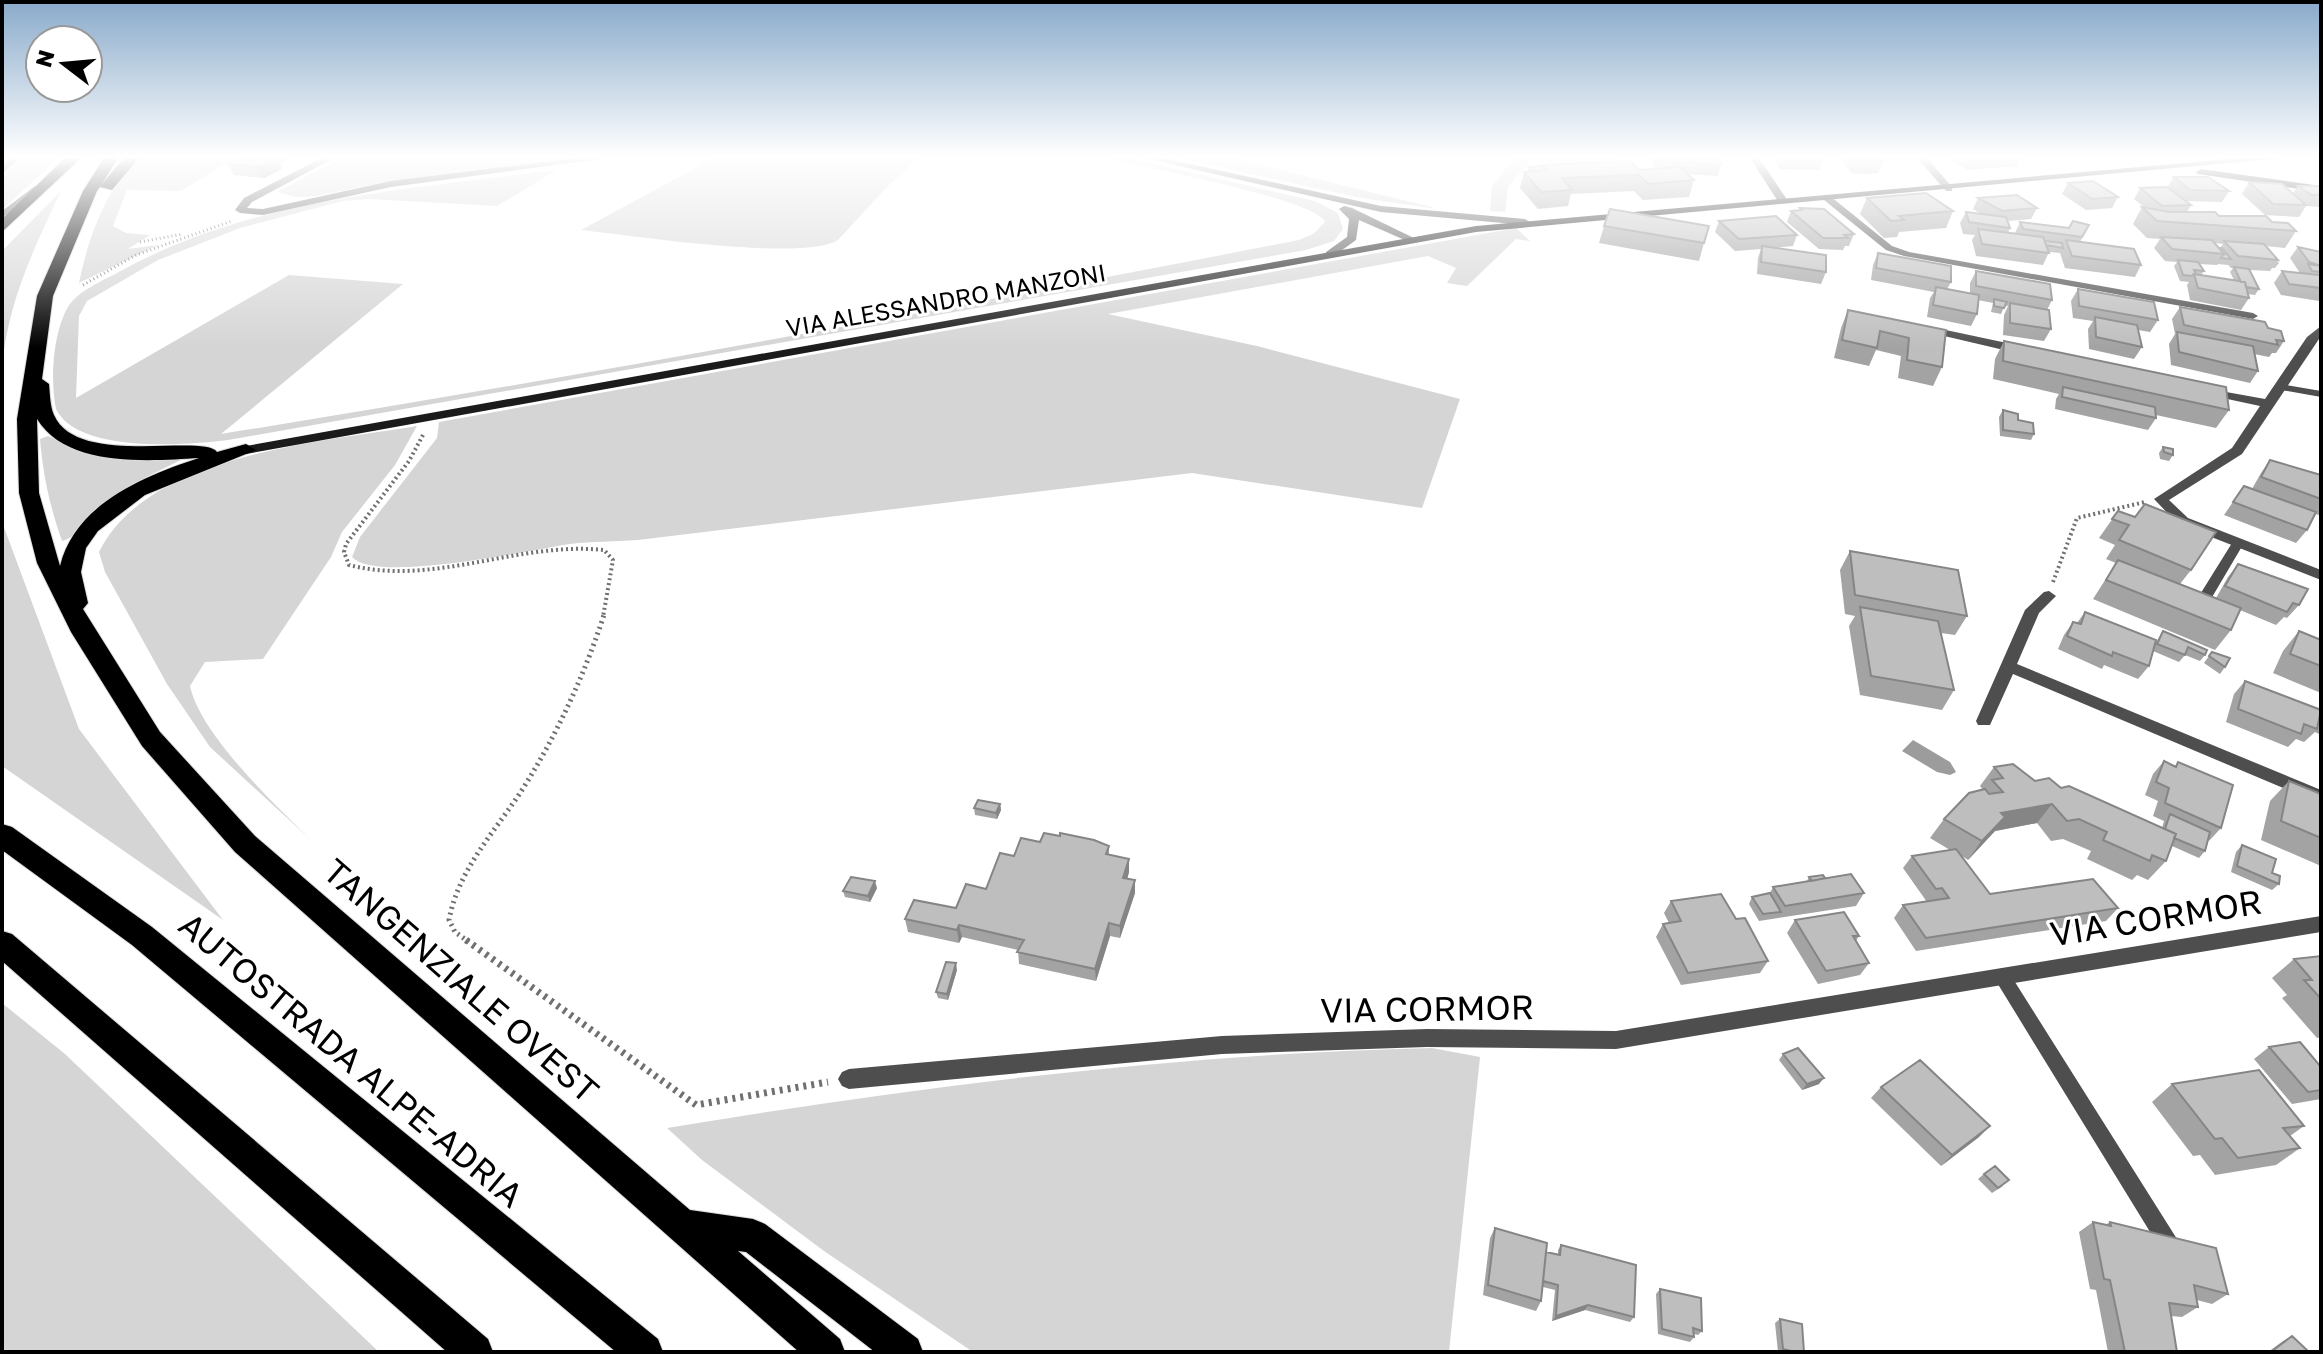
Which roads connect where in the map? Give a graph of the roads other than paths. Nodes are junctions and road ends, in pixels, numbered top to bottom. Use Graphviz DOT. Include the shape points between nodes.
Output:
graph roads {
  1 [pos="76,221"];
  2 [pos="81,221"];
  3 [pos="1354,221"];
  4 [pos="1372,221"];
  5 [pos="1399,221"];
  6 [pos="1516,221"];
  7 [pos="1535,221"];
  8 [pos="1856,221"];
  9 [pos="1525,222"];
  10 [pos="71,233"];
  11 [pos="1411,239"];
  12 [pos="1330,254"];
  13 [pos="2253,316"];
  14 [pos="1923,328"];
  15 [pos="2321,329"];
  16 [pos="2028,351"];
  17 [pos="35,354"];
  18 [pos="2194,387"];
  19 [pos="2280,387"];
  20 [pos="2321,394"];
  21 [pos="2269,404"];
  22 [pos="246,450"];
  23 [pos="2238,543"];
  24 [pos="2321,575"];
  25 [pos="2049,596"];
  26 [pos="2201,604"];
  27 [pos="83,632"];
  28 [pos="2008,666"];
  29 [pos="1984,721"];
  30 [pos="2321,797"];
  31 [pos="2,835"];
  32 [pos="2321,924"];
  33 [pos="2,943"];
  34 [pos="2002,976"];
  35 [pos="849,1079"];
  36 [pos="686,1227"];
  37 [pos="2170,1246"];
  38 [pos="475,1352"];
  39 [pos="645,1352"];
  40 [pos="827,1352"];
  41 [pos="905,1352"];
  1 -- 10 [label="highway"];
  2 -- 10 [label="highway"];
  3 -- 12 [label="street" via="1352,238"];
  4 -- 11 [label="street"];
  5 -- 11 [label="street"];
  6 -- 9 [label="street"];
  7 -- 9 [label="street, VIA ALESSANDRO MANZONI"];
  8 -- 13 [label="lane" via="1889,248 1907,254"];
  9 -- 11 [label="street, VIA ALESSANDRO MANZONI"];
  10 -- 17 [label="highway, TANGENZIALE OVEST" via="45,296"];
  11 -- 12 [label="street, VIA ALESSANDRO MANZONI"];
  12 -- 22 [label="street, VIA ALESSANDRO MANZONI"];
  14 -- 16 [label="street"];
  15 -- 19 [label="street"];
  17 -- 22 [label="highway" via="45,418 54,430 73,439 94,448 129,452"];
  17 -- 27 [label="highway, TANGENZIALE OVEST" via="27,419 29,493 48,563"];
  18 -- 21 [label="street"];
  19 -- 20 [label="lane"];
  19 -- 21 [label="street"];
  21 -- 23 [label="street" via="2237,451 2161,499 2183,521"];
  22 -- 27 [label="highway" via="137,490 82,535 70,570"];
  23 -- 24 [label="street"];
  23 -- 26 [label="lane"];
  25 -- 28 [label="street" via="2033,610"];
  27 -- 36 [label="highway, TANGENZIALE OVEST" via="151,739 245,844"];
  28 -- 29 [label="street"];
  28 -- 30 [label="street"];
  31 -- 39 [label="highway, AUTOSTRADA ALPE-ADRIA" via="142,936"];
  32 -- 34 [label="street, VIA CORMOR"];
  33 -- 38 [label="highway"];
  34 -- 35 [label="street, VIA CORMOR" via="1616,1040 1427,1038 1222,1045"];
  34 -- 37 [label="lane"];
  36 -- 40 [label="highway, TANGENZIALE OVEST"];
  36 -- 41 [label="highway" via="753,1236"];
}
